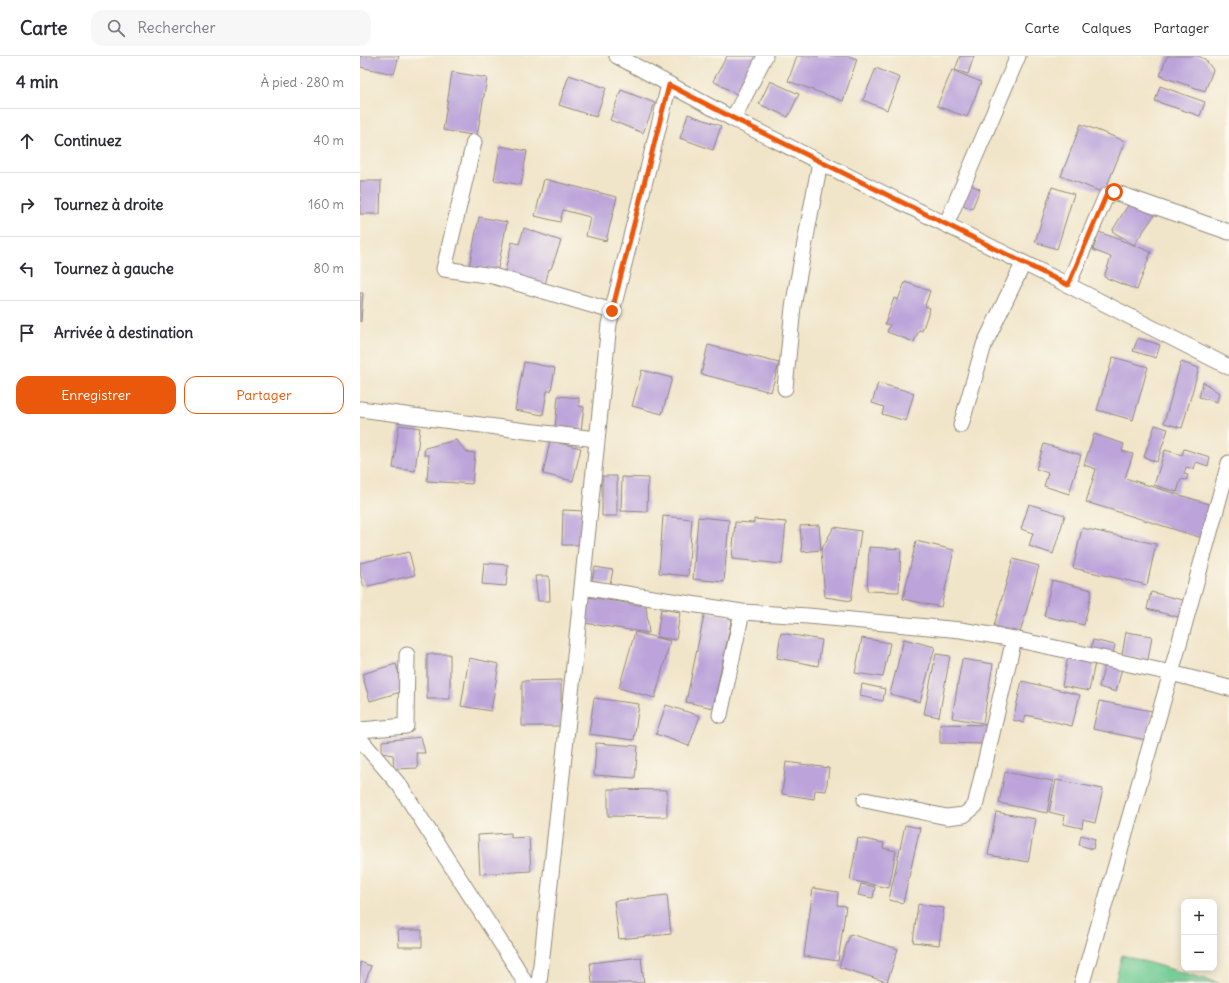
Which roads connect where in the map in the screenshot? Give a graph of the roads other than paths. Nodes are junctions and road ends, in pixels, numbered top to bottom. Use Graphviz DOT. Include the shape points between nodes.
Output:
graph roads {
  1 [pos="617,56"];
  2 [pos="765,56"];
  3 [pos="1018,56"];
  4 [pos="669,85"];
  5 [pos="733,118"];
  6 [pos="474,142"];
  7 [pos="820,162"];
  8 [pos="946,225"];
  9 [pos="1229,232"];
  10 [pos="1023,264"];
  11 [pos="1068,285"];
  12 [pos="612,311"];
  13 [pos="1229,367"];
  14 [pos="785,388"];
  15 [pos="360,409"];
  16 [pos="960,425"];
  17 [pos="597,439"];
  18 [pos="1229,463"];
  19 [pos="582,587"];
  20 [pos="742,612"];
  21 [pos="1014,639"];
  22 [pos="407,655"];
  23 [pos="1171,673"];
  24 [pos="1229,688"];
  25 [pos="720,715"];
  26 [pos="360,730"];
  27 [pos="360,739"];
  28 [pos="865,800"];
  29 [pos="525,983"];
  30 [pos="539,983"];
  31 [pos="1082,983"];
  1 -- 4 [label="street"];
  2 -- 5 [label="street"];
  3 -- 8 [label="street"];
  4 -- 5 [label="street"];
  4 -- 12 [label="street"];
  5 -- 7 [label="street"];
  6 -- 12 [label="street" via="444,269 493,276"];
  7 -- 8 [label="street"];
  7 -- 14 [label="street" via="793,307"];
  8 -- 10 [label="street"];
  9 -- 11 [label="street" via="1114,192 1106,196"];
  10 -- 11 [label="street"];
  10 -- 16 [label="street" via="984,345"];
  11 -- 13 [label="street"];
  12 -- 17 [label="street"];
  15 -- 17 [label="street"];
  17 -- 19 [label="street"];
  18 -- 23 [label="street"];
  19 -- 20 [label="street"];
  19 -- 30 [label="street"];
  20 -- 21 [label="street" via="961,630"];
  20 -- 25 [label="street"];
  21 -- 23 [label="street"];
  21 -- 28 [label="street" via="975,806 964,815 947,817"];
  22 -- 26 [label="street" via="406,726"];
  23 -- 24 [label="street"];
  23 -- 31 [label="street"];
  27 -- 29 [label="street" via="400,786"];
}
